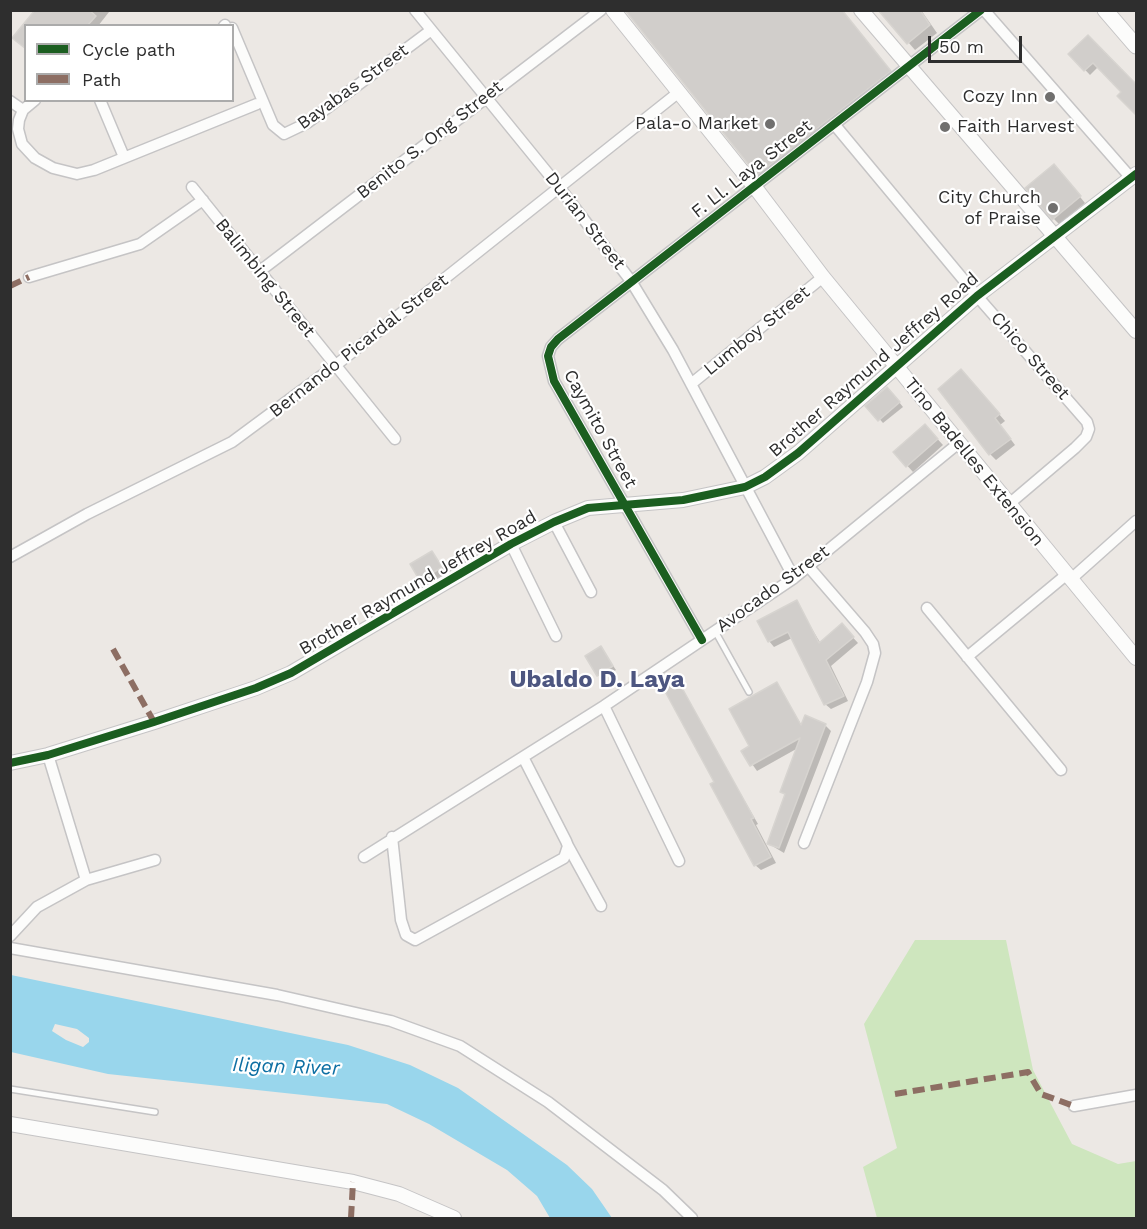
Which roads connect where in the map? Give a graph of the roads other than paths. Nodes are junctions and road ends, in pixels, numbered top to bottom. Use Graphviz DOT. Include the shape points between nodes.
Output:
graph roads {
  1 [pos="415,10"];
  2 [pos="601,10"];
  3 [pos="613,10"];
  4 [pos="861,10"];
  5 [pos="983,10"];
  6 [pos="1105,10"];
  7 [pos="430,31"];
  8 [pos="234,33"];
  9 [pos="1137,46"];
  10 [pos="909,67"];
  11 [pos="679,93"];
  12 [pos="484,98"];
  13 [pos="10,101"];
  14 [pos="33,102"];
  15 [pos="101,102"];
  16 [pos="257,104"];
  17 [pos="23,110"];
  18 [pos="834,124"];
  19 [pos="124,157"];
  20 [pos="1134,176"];
  21 [pos="754,186"];
  22 [pos="192,187"];
  23 [pos="560,187"];
  24 [pos="203,200"];
  25 [pos="1053,237"];
  26 [pos="260,271"];
  27 [pos="29,277"];
  28 [pos="823,277"];
  29 [pos="632,281"];
  30 [pos="977,296"];
  31 [pos="1137,331"];
  32 [pos="548,356"];
  33 [pos="336,365"];
  34 [pos="895,365"];
  35 [pos="691,384"];
  36 [pos="395,439"];
  37 [pos="960,442"];
  38 [pos="744,487"];
  39 [pos="1009,504"];
  40 [pos="624,505"];
  41 [pos="1137,521"];
  42 [pos="554,522"];
  43 [pos="512,544"];
  44 [pos="10,557"];
  45 [pos="808,566"];
  46 [pos="1068,577"];
  47 [pos="794,578"];
  48 [pos="591,592"];
  49 [pos="927,608"];
  50 [pos="715,631"];
  51 [pos="556,636"];
  52 [pos="702,640"];
  53 [pos="967,657"];
  54 [pos="1137,658"];
  55 [pos="749,692"];
  56 [pos="604,706"];
  57 [pos="48,755"];
  58 [pos="523,757"];
  59 [pos="10,764"];
  60 [pos="1061,770"];
  61 [pos="392,837"];
  62 [pos="804,843"];
  63 [pos="568,846"];
  64 [pos="363,857"];
  65 [pos="155,860"];
  66 [pos="678,861"];
  67 [pos="86,880"];
  68 [pos="601,906"];
  69 [pos="10,936"];
  70 [pos="10,948"];
  71 [pos="10,1089"];
  72 [pos="1137,1095"];
  73 [pos="1074,1107"];
  74 [pos="155,1112"];
  75 [pos="10,1124"];
  76 [pos="454,1218"];
  77 [pos="692,1218"];
  1 -- 7 [label="street, Durian Street"];
  2 -- 12 [label="street, Benito S. Ong Street"];
  3 -- 11 [label="street, Tino Badelles Extension"];
  4 -- 10 [label="street"];
  5 -- 10 [label="street, F. Ll. Laya Street"];
  5 -- 20 [label="street"];
  6 -- 9 [label="main road"];
  7 -- 8 [label="street, Bayabas Street" via="307,123 284,134 273,125"];
  7 -- 12 [label="street, Durian Street"];
  10 -- 18 [label="street, F. Ll. Laya Street"];
  10 -- 25 [label="street"];
  11 -- 21 [label="street, Tino Badelles Extension"];
  11 -- 23 [label="street, Bernando Picardal Street"];
  12 -- 23 [label="street, Durian Street"];
  12 -- 26 [label="street, Benito S. Ong Street"];
  13 -- 17 [label="street"];
  14 -- 17 [label="street"];
  15 -- 19 [label="street"];
  16 -- 19 [label="street"];
  17 -- 19 [label="street" via="18,129 22,144 35,158 53,168 77,174"];
  18 -- 21 [label="street, F. Ll. Laya Street"];
  18 -- 30 [label="street, Chico Street"];
  20 -- 25 [label="street, Brother Raymund Jeffrey Road"];
  21 -- 28 [label="street, Tino Badelles Extension"];
  21 -- 29 [label="street, F. Ll. Laya Street"];
  22 -- 24 [label="street, Balimbing Street"];
  23 -- 29 [label="street, Durian Street"];
  23 -- 33 [label="street, Bernando Picardal Street"];
  24 -- 26 [label="street, Balimbing Street"];
  24 -- 27 [label="street, Balimbing Street" via="140,244"];
  25 -- 30 [label="street, Brother Raymund Jeffrey Road"];
  25 -- 31 [label="street"];
  26 -- 33 [label="street, Balimbing Street"];
  28 -- 34 [label="street, Tino Badelles Extension"];
  28 -- 35 [label="street, Lumboy Street"];
  29 -- 32 [label="street, F. Ll. Laya Street" via="558,339"];
  29 -- 35 [label="street, Durian Street"];
  30 -- 34 [label="street, Brother Raymund Jeffrey Road"];
  30 -- 39 [label="street, Chico Street" via="1089,429 1076,448"];
  32 -- 40 [label="street, Caymito Street" via="554,381"];
  33 -- 36 [label="street, Balimbing Street"];
  33 -- 44 [label="street, Bernando Picardal Street" via="232,442"];
  34 -- 37 [label="street, Tino Badelles Extension"];
  34 -- 38 [label="street, Brother Raymund Jeffrey Road" via="798,453"];
  35 -- 38 [label="street, Durian Street"];
  37 -- 39 [label="street, Tino Badelles Extension"];
  37 -- 45 [label="street, Avocado Street"];
  38 -- 40 [label="street, Brother Raymund Jeffrey Road" via="683,500"];
  38 -- 47 [label="street, Durian Street"];
  39 -- 46 [label="street, Tino Badelles Extension"];
  40 -- 42 [label="street, Brother Raymund Jeffrey Road" via="588,508"];
  40 -- 52 [label="street, Caymito Street"];
  41 -- 46 [label="street"];
  42 -- 43 [label="street, Brother Raymund Jeffrey Road"];
  42 -- 48 [label="street"];
  43 -- 51 [label="street"];
  43 -- 57 [label="street, Brother Raymund Jeffrey Road" via="291,673 256,688"];
  45 -- 47 [label="street, Avocado Street"];
  45 -- 62 [label="street" via="865,632 875,652"];
  46 -- 53 [label="street"];
  46 -- 54 [label="street, Tino Badelles Extension"];
  47 -- 50 [label="street, Avocado Street"];
  49 -- 53 [label="street"];
  50 -- 52 [label="street, Avocado Street"];
  50 -- 55 [label="lane"];
  52 -- 56 [label="street, Avocado Street"];
  53 -- 60 [label="street"];
  56 -- 58 [label="street, Avocado Street"];
  56 -- 66 [label="street"];
  57 -- 59 [label="street, Brother Raymund Jeffrey Road"];
  57 -- 67 [label="street"];
  58 -- 61 [label="street, Avocado Street"];
  58 -- 63 [label="street"];
  61 -- 63 [label="street" via="401,920 406,935 415,940 564,858"];
  61 -- 64 [label="street, Avocado Street"];
  63 -- 68 [label="street"];
  65 -- 67 [label="street"];
  67 -- 69 [label="street" via="37,907"];
  70 -- 77 [label="street" via="277,995 391,1021 460,1046 548,1102 663,1190"];
  71 -- 74 [label="lane"];
  72 -- 73 [label="street"];
  75 -- 76 [label="street" via="353,1182 399,1194"];
}
